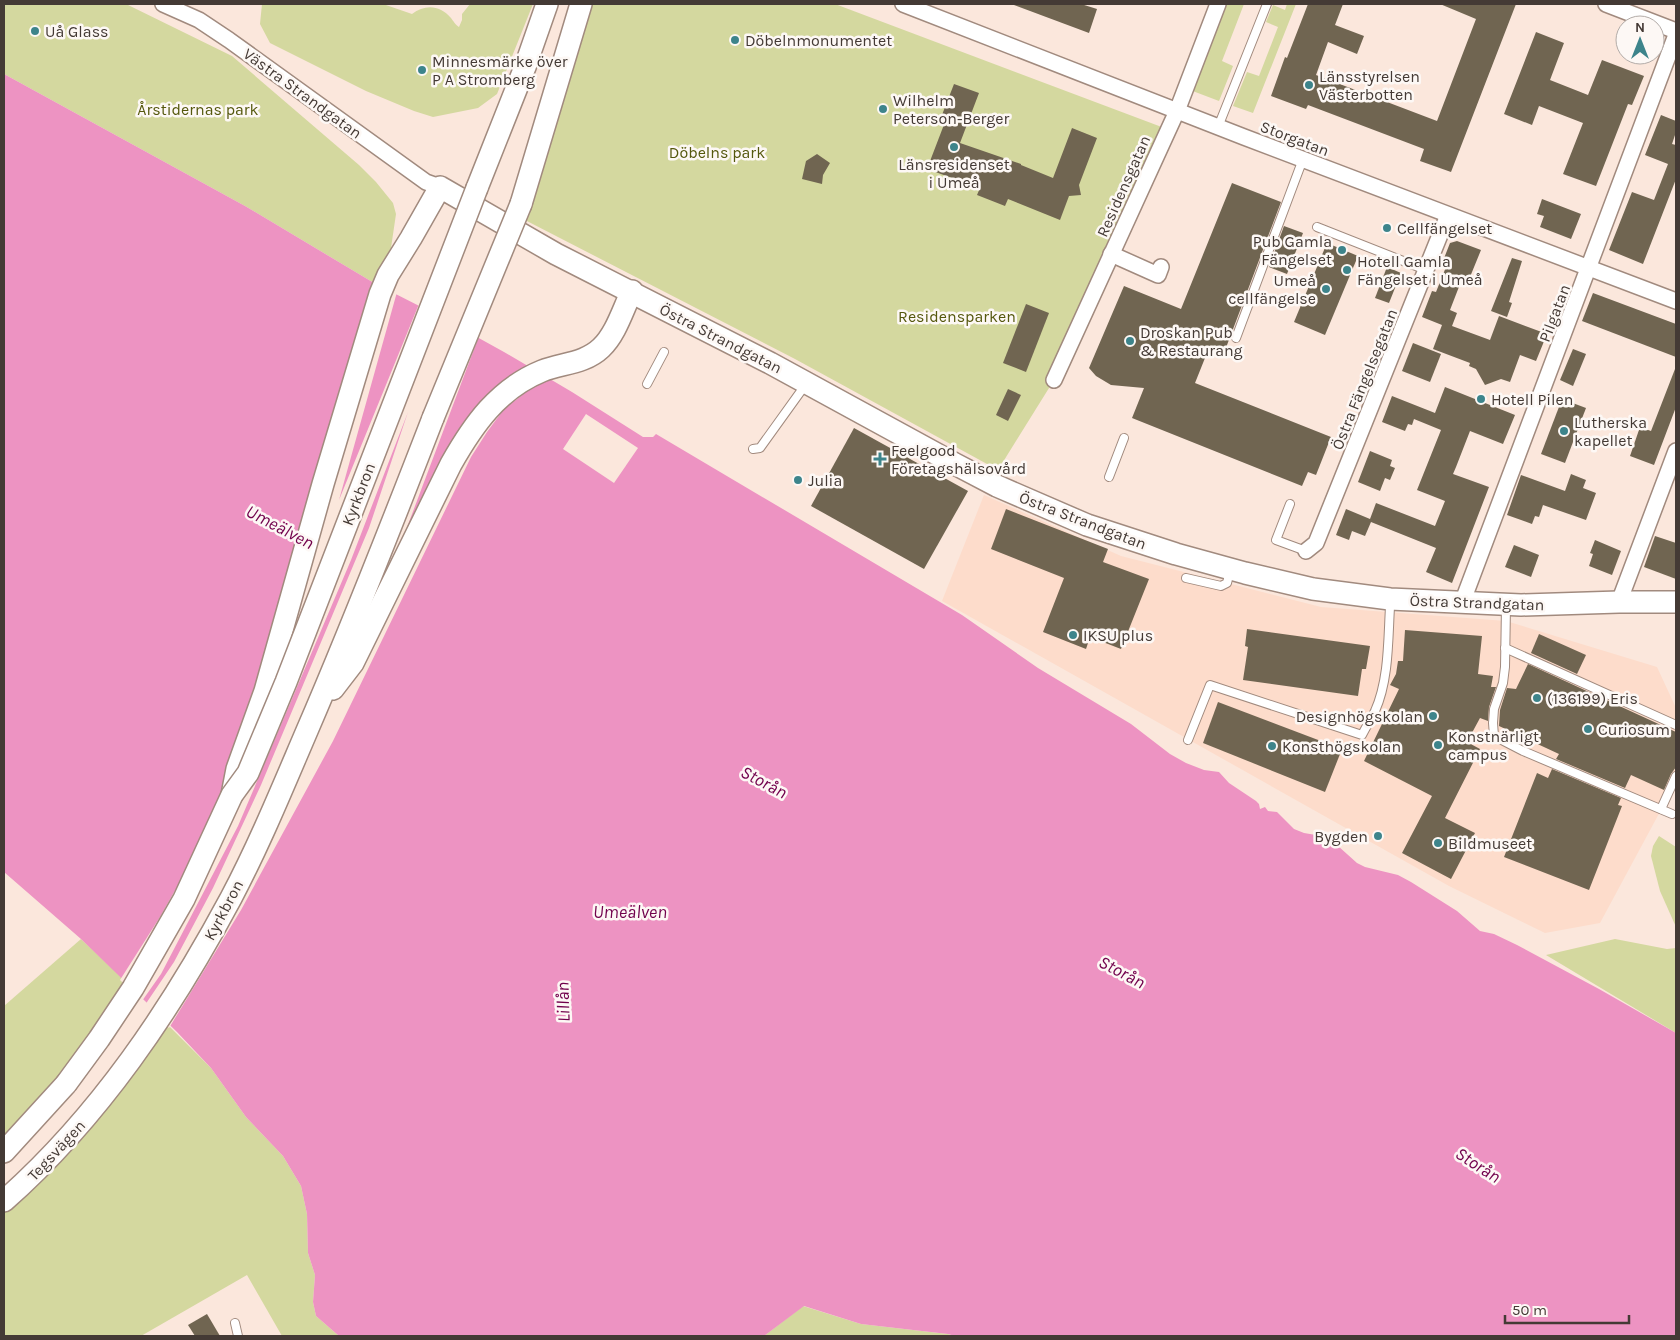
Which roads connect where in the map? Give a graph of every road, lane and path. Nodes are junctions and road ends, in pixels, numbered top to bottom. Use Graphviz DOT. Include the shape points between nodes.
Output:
graph roads {
  1 [pos="163,4"];
  2 [pos="547,4"];
  3 [pos="581,4"];
  4 [pos="903,4"];
  5 [pos="1218,4"];
  6 [pos="1267,4"];
  7 [pos="1606,4"];
  8 [pos="1676,31"];
  9 [pos="1676,35"];
  10 [pos="1177,111"];
  11 [pos="1218,127"];
  12 [pos="1303,159"];
  13 [pos="440,187"];
  14 [pos="1448,215"];
  15 [pos="1318,227"];
  16 [pos="1111,254"];
  17 [pos="1160,267"];
  18 [pos="1589,269"];
  19 [pos="1426,270"];
  20 [pos="632,292"];
  21 [pos="1676,301"];
  22 [pos="1236,338"];
  23 [pos="664,352"];
  24 [pos="1054,380"];
  25 [pos="807,383"];
  26 [pos="646,384"];
  27 [pos="1124,438"];
  28 [pos="753,449"];
  29 [pos="1676,451"];
  30 [pos="1109,477"];
  31 [pos="1290,504"];
  32 [pos="1306,551"];
  33 [pos="1231,569"];
  34 [pos="1186,578"];
  35 [pos="1620,602"];
  36 [pos="1676,602"];
  37 [pos="1462,603"];
  38 [pos="1506,604"];
  39 [pos="1390,608"];
  40 [pos="1505,648"];
  41 [pos="316,710"];
  42 [pos="1676,725"];
  43 [pos="1188,740"];
  44 [pos="1676,776"];
  45 [pos="232,795"];
  46 [pos="1661,809"];
  47 [pos="1672,814"];
  48 [pos="105,1094"];
  49 [pos="4,1152"];
  50 [pos="4,1201"];
  51 [pos="235,1323"];
  52 [pos="238,1336"];
  1 -- 13 [label="street, Västra Strandgatan" via="199,20 426,182"];
  2 -- 45 [label="street, Kyrkbron, bridge" via="275,708 248,773"];
  3 -- 41 [label="street, Kyrkbron, bridge" via="521,204"];
  4 -- 10 [label="street, Storgatan"];
  5 -- 10 [label="street, Residensgatan"];
  6 -- 11 [label="lane"];
  7 -- 8 [label="street"];
  9 -- 18 [label="street, Pilgatan"];
  10 -- 11 [label="street, Storgatan"];
  10 -- 16 [label="street, Residensgatan"];
  11 -- 12 [label="street, Storgatan"];
  12 -- 14 [label="street, Storgatan"];
  12 -- 22 [label="lane"];
  13 -- 20 [label="street, Östra Strandgatan" via="556,254"];
  13 -- 45 [label="street, Kyrkbron" via="384,284 374,312 265,692 237,768"];
  14 -- 18 [label="street, Storgatan"];
  14 -- 19 [label="street, Östra Fängelsegatan"];
  15 -- 19 [label="lane"];
  16 -- 17 [label="street" via="1158,275"];
  16 -- 24 [label="street, Residensgatan"];
  18 -- 21 [label="street, Storgatan"];
  18 -- 37 [label="street, Pilgatan"];
  19 -- 32 [label="street, Östra Fängelsegatan" via="1316,543"];
  20 -- 25 [label="street, Östra Strandgatan"];
  20 -- 41 [label="street, Kyrkbron" via="613,331 590,357 543,370 526,379 499,397 480,419 451,464 353,663"];
  23 -- 26 [label="lane"];
  25 -- 28 [label="lane" via="770,437 760,448"];
  25 -- 33 [label="street, Östra Strandgatan" via="997,486 1087,525"];
  27 -- 30 [label="lane"];
  29 -- 35 [label="street"];
  31 -- 32 [label="lane" via="1276,540"];
  33 -- 34 [label="lane" via="1227,583 1221,586"];
  33 -- 37 [label="street, Östra Strandgatan" via="1313,589 1390,599"];
  35 -- 36 [label="street, Östra Strandgatan"];
  35 -- 38 [label="street, Östra Strandgatan"];
  37 -- 38 [label="street, Östra Strandgatan"];
  38 -- 40 [label="lane"];
  39 -- 43 [label="lane" via="1384,674 1376,709 1362,734 1210,685"];
  40 -- 42 [label="lane"];
  40 -- 46 [label="lane" via="1503,684 1494,709 1494,736"];
  41 -- 48 [label="street, Kyrkbron" via="231,897 160,1017"];
  44 -- 46 [label="lane"];
  45 -- 49 [label="street, Kyrkbron, bridge" via="184,899 133,988 66,1084"];
  46 -- 47 [label="lane"];
  48 -- 50 [label="street, Tegsvägen" via="59,1148"];
  51 -- 52 [label="lane"];
}
